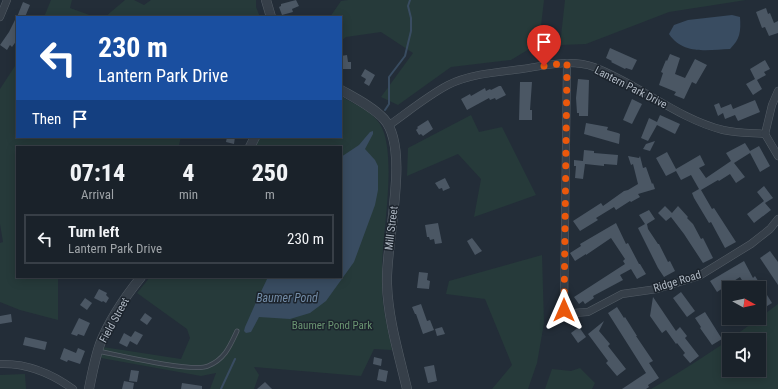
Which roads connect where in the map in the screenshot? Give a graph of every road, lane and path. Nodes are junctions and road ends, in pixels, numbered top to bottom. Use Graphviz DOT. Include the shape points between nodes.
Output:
graph roads {
  1 [pos="8,0"];
  2 [pos="266,0"];
  3 [pos="271,16"];
  4 [pos="0,17"];
  5 [pos="567,63"];
  6 [pos="342,91"];
  7 [pos="778,91"];
  8 [pos="388,126"];
  9 [pos="765,134"];
  10 [pos="778,156"];
  11 [pos="778,219"];
  12 [pos="140,278"];
  13 [pos="237,331"];
  14 [pos="98,351"];
  15 [pos="0,364"];
  16 [pos="73,389"];
  17 [pos="89,389"];
  18 [pos="407,389"];
  1 -- 4 [label="street"];
  2 -- 3 [label="street"];
  5 -- 8 [label="street, Lantern Park Drive" via="460,80 449,84"];
  5 -- 9 [label="street, Lantern Park Drive" via="594,67 711,126 735,132"];
  5 -- 11 [label="street, Ridge Road" via="564,310 573,313 588,312 622,294 657,289 699,276 748,246 770,229"];
  6 -- 8 [label="street, Mill Street" via="383,118"];
  7 -- 9 [label="street"];
  8 -- 18 [label="street, Mill Street" via="394,145 396,175 387,284 393,330"];
  9 -- 10 [label="street"];
  12 -- 14 [label="street, Field Street" via="111,322"];
  13 -- 14 [label="lane" via="224,356 203,368"];
  14 -- 17 [label="street, Field Street"];
  15 -- 16 [label="street" via="27,366 42,371"];
}
